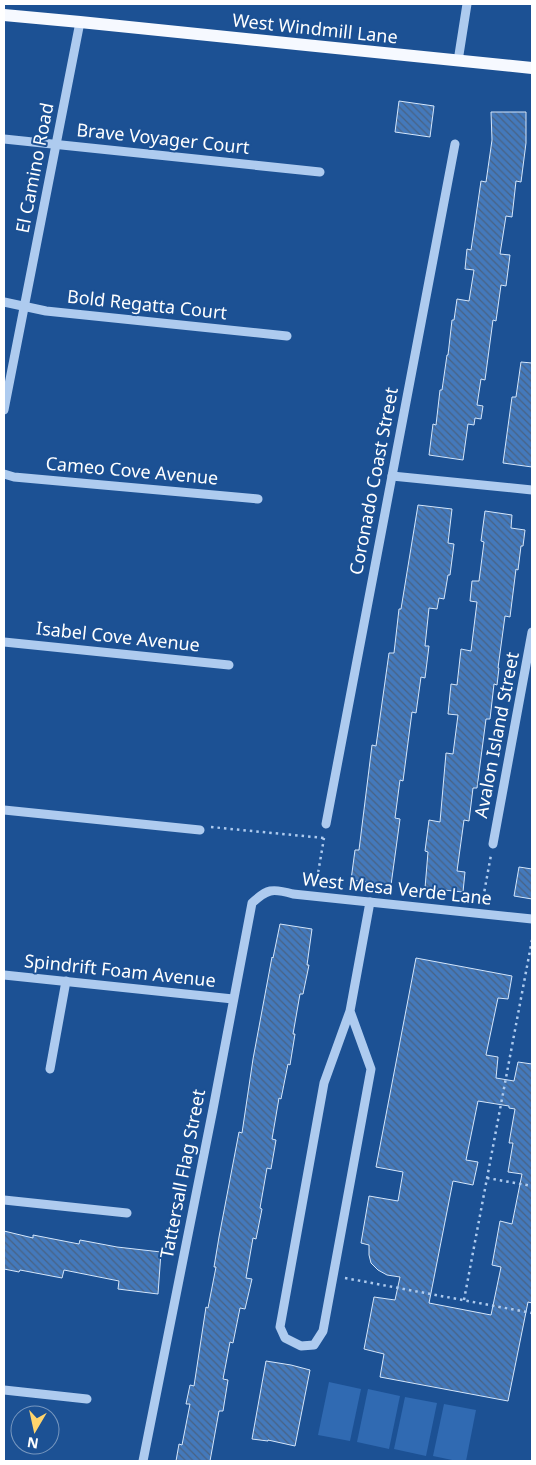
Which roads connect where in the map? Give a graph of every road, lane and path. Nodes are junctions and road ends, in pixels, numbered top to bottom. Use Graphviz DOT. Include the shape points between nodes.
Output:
graph roads {
  1 [pos="467,4"];
  2 [pos="4,15"];
  3 [pos="80,22"];
  4 [pos="458,61"];
  5 [pos="532,68"];
  6 [pos="4,139"];
  7 [pos="56,144"];
  8 [pos="455,144"];
  9 [pos="320,172"];
  10 [pos="4,302"];
  11 [pos="24,306"];
  12 [pos="287,336"];
  13 [pos="4,410"];
  14 [pos="4,474"];
  15 [pos="392,476"];
  16 [pos="532,490"];
  17 [pos="258,499"];
  18 [pos="532,632"];
  19 [pos="4,642"];
  20 [pos="229,665"];
  21 [pos="4,810"];
  22 [pos="326,824"];
  23 [pos="200,830"];
  24 [pos="324,838"];
  25 [pos="493,844"];
  26 [pos="260,896"];
  27 [pos="314,896"];
  28 [pos="370,902"];
  29 [pos="480,913"];
  30 [pos="532,919"];
  31 [pos="532,940"];
  32 [pos="4,975"];
  33 [pos="66,981"];
  34 [pos="234,998"];
  35 [pos="350,1011"];
  36 [pos="50,1069"];
  37 [pos="486,1178"];
  38 [pos="532,1186"];
  39 [pos="4,1200"];
  40 [pos="127,1213"];
  41 [pos="333,1276"];
  42 [pos="464,1300"];
  43 [pos="532,1313"];
  44 [pos="4,1390"];
  45 [pos="87,1399"];
  46 [pos="143,1461"];
  1 -- 4 [label="street"];
  2 -- 3 [label="main road, West Windmill Lane"];
  3 -- 4 [label="main road, West Windmill Lane"];
  3 -- 7 [label="street, El Camino Road"];
  4 -- 5 [label="main road, West Windmill Lane"];
  6 -- 7 [label="street, Brave Voyager Court"];
  7 -- 9 [label="street, Brave Voyager Court"];
  7 -- 11 [label="street, El Camino Road"];
  8 -- 15 [label="street, Coronado Coast Street"];
  10 -- 11 [label="street, Bold Regatta Court"];
  11 -- 12 [label="street, Bold Regatta Court"];
  11 -- 13 [label="street, El Camino Road"];
  14 -- 17 [label="street, Cameo Cove Avenue"];
  15 -- 16 [label="street"];
  15 -- 22 [label="street, Coronado Coast Street"];
  18 -- 25 [label="street, Avalon Island Street"];
  19 -- 20 [label="street, Isabel Cove Avenue"];
  21 -- 23 [label="street"];
  22 -- 24 [label="path"];
  23 -- 24 [label="path" via="212,826"];
  24 -- 27 [label="path"];
  25 -- 29 [label="path"];
  26 -- 27 [label="street, West Mesa Verde Lane" via="268,890"];
  26 -- 34 [label="street, Tattersall Flag Street" via="252,903"];
  27 -- 28 [label="street, West Mesa Verde Lane"];
  28 -- 29 [label="street, West Mesa Verde Lane"];
  28 -- 35 [label="street"];
  29 -- 30 [label="street, West Mesa Verde Lane"];
  31 -- 37 [label="path"];
  32 -- 33 [label="street, Spindrift Foam Avenue"];
  33 -- 34 [label="street, Spindrift Foam Avenue"];
  33 -- 36 [label="street"];
  34 -- 46 [label="street, Tattersall Flag Street"];
  35 -- 41 [label="street" via="371,1069"];
  35 -- 41 [label="street" via="324,1083 280,1327 285,1338 301,1346 314,1345 323,1332"];
  37 -- 38 [label="path"];
  37 -- 42 [label="path"];
  39 -- 40 [label="street"];
  41 -- 42 [label="path"];
  42 -- 43 [label="path"];
  44 -- 45 [label="street"];
}
